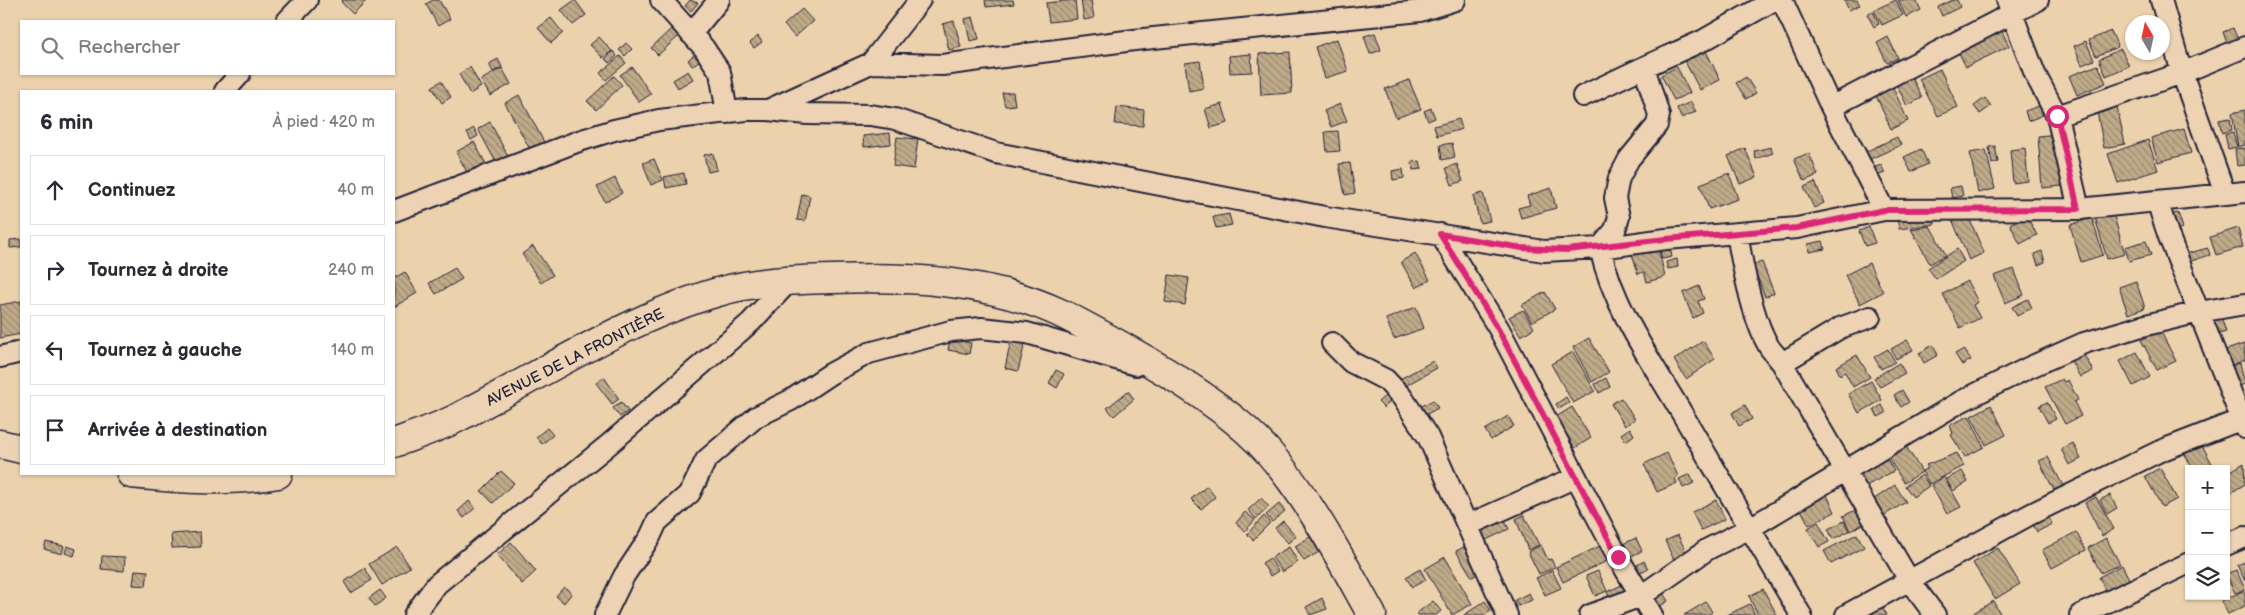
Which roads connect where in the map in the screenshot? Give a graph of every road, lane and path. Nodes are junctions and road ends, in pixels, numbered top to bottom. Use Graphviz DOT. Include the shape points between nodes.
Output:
graph roads {
  1 [pos="306,0"];
  2 [pos="660,0"];
  3 [pos="719,0"];
  4 [pos="920,0"];
  5 [pos="1455,0"];
  6 [pos="1774,0"];
  7 [pos="1782,0"];
  8 [pos="2038,0"];
  9 [pos="2161,0"];
  10 [pos="2010,7"];
  11 [pos="288,20"];
  12 [pos="691,34"];
  13 [pos="2245,47"];
  14 [pos="871,63"];
  15 [pos="1644,67"];
  16 [pos="2182,72"];
  17 [pos="239,75"];
  18 [pos="226,90"];
  19 [pos="1583,96"];
  20 [pos="1831,107"];
  21 [pos="768,110"];
  22 [pos="727,113"];
  23 [pos="2057,116"];
  24 [pos="2245,192"];
  25 [pos="2225,194"];
  26 [pos="2157,201"];
  27 [pos="2078,209"];
  28 [pos="1884,210"];
  29 [pos="395,211"];
  30 [pos="1737,233"];
  31 [pos="1440,234"];
  32 [pos="1600,248"];
  33 [pos="790,280"];
  34 [pos="2245,304"];
  35 [pos="2200,312"];
  36 [pos="1870,317"];
  37 [pos="1332,343"];
  38 [pos="20,352"];
  39 [pos="0,357"];
  40 [pos="1782,362"];
  41 [pos="1183,381"];
  42 [pos="2244,422"];
  43 [pos="395,443"];
  44 [pos="0,444"];
  45 [pos="20,449"];
  46 [pos="1845,471"];
  47 [pos="143,475"];
  48 [pos="272,475"];
  49 [pos="1576,477"];
  50 [pos="1468,525"];
  51 [pos="1750,528"];
  52 [pos="2245,537"];
  53 [pos="2230,543"];
  54 [pos="2185,565"];
  55 [pos="1909,580"];
  56 [pos="1641,596"];
  57 [pos="414,615"];
  58 [pos="605,615"];
  59 [pos="1372,615"];
  60 [pos="1507,615"];
  61 [pos="1590,615"];
  62 [pos="1652,615"];
  63 [pos="1802,615"];
  64 [pos="1846,615"];
  65 [pos="1935,615"];
  66 [pos="2080,615"];
  1 -- 11 [label="street"];
  2 -- 12 [label="street"];
  3 -- 12 [label="street"];
  4 -- 14 [label="street"];
  5 -- 14 [label="street" via="1420,11 1319,19 942,65"];
  6 -- 15 [label="street" via="1704,40"];
  7 -- 20 [label="street"];
  8 -- 10 [label="street"];
  9 -- 16 [label="street"];
  10 -- 20 [label="street"];
  10 -- 23 [label="street" via="2036,74"];
  12 -- 22 [label="street" via="720,72"];
  13 -- 16 [label="street"];
  14 -- 21 [label="street"];
  15 -- 19 [label="street"];
  15 -- 32 [label="street" via="1659,115 1657,125 1629,159 1619,178 1615,198 1619,217 1615,230"];
  16 -- 23 [label="street"];
  16 -- 25 [label="street"];
  17 -- 18 [label="street"];
  20 -- 28 [label="street"];
  21 -- 22 [label="street"];
  21 -- 31 [label="street" via="895,119 1006,155 1325,217"];
  22 -- 29 [label="street" via="659,120 614,130"];
  23 -- 27 [label="street"];
  24 -- 25 [label="street"];
  25 -- 26 [label="street"];
  26 -- 27 [label="street"];
  26 -- 35 [label="street"];
  27 -- 28 [label="street"];
  28 -- 30 [label="street" via="1797,228"];
  30 -- 32 [label="street"];
  30 -- 40 [label="street" via="1757,318 1768,345"];
  31 -- 32 [label="street" via="1544,251"];
  31 -- 49 [label="street" via="1498,329"];
  32 -- 51 [label="street" via="1618,302"];
  33 -- 41 [label="street, AVENUE DE LA FRONTIÈRE" via="875,277 935,280 986,289 1057,312"];
  33 -- 43 [label="street, AVENUE DE LA FRONTIÈRE" via="716,292 649,317 450,422"];
  33 -- 57 [label="street" via="751,322 607,446 437,584"];
  34 -- 35 [label="street"];
  35 -- 42 [label="street"];
  35 -- 46 [label="street" via="2084,343 2028,368 1960,402"];
  36 -- 40 [label="street" via="1840,328"];
  37 -- 50 [label="street" via="1351,362 1386,380 1402,397 1428,437"];
  38 -- 39 [label="street"];
  40 -- 46 [label="street"];
  41 -- 58 [label="street" via="1103,353 1027,333 981,328 951,331 869,353 756,417 706,460 690,493 657,522"];
  41 -- 59 [label="street, AVENUE DE LA FRONTIÈRE" via="1268,452 1304,497"];
  42 -- 55 [label="street" via="2160,451 2031,514"];
  44 -- 45 [label="street"];
  46 -- 51 [label="street"];
  46 -- 55 [label="street"];
  47 -- 48 [label="street" via="212,481"];
  49 -- 50 [label="street"];
  49 -- 56 [label="street"];
  50 -- 60 [label="street"];
  51 -- 56 [label="street" via="1708,549"];
  51 -- 63 [label="street"];
  52 -- 53 [label="street"];
  54 -- 66 [label="street"];
  55 -- 64 [label="street"];
  55 -- 65 [label="street"];
  56 -- 61 [label="street"];
  56 -- 62 [label="street"];
}
